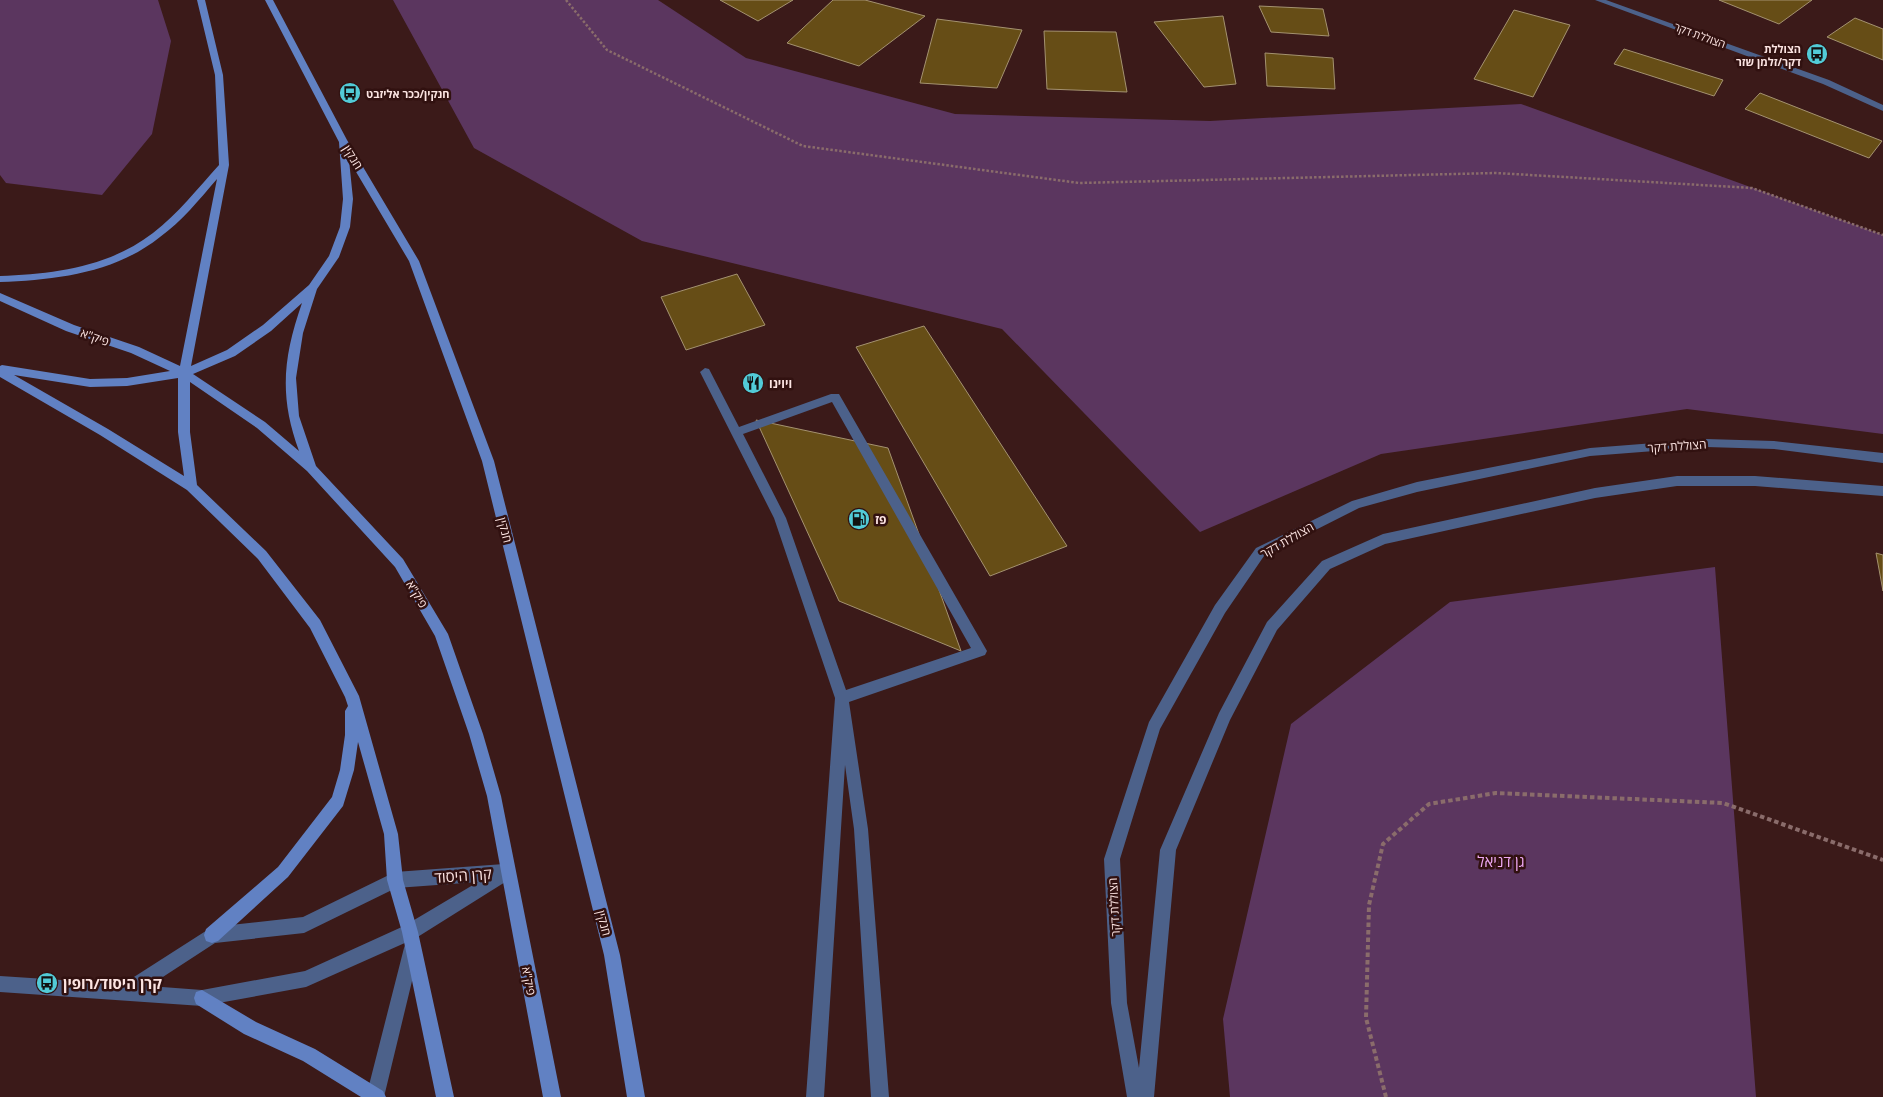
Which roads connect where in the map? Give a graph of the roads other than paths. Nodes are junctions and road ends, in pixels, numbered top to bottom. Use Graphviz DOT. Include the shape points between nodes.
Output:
graph roads {
  1 [pos="201,0"];
  2 [pos="269,0"];
  3 [pos="1599,0"];
  4 [pos="1883,108"];
  5 [pos="342,140"];
  6 [pos="224,165"];
  7 [pos="0,278"];
  8 [pos="313,287"];
  9 [pos="0,297"];
  10 [pos="0,370"];
  11 [pos="705,372"];
  12 [pos="184,373"];
  13 [pos="736,432"];
  14 [pos="1883,458"];
  15 [pos="311,468"];
  16 [pos="192,487"];
  17 [pos="1883,491"];
  18 [pos="352,696"];
  19 [pos="842,698"];
  20 [pos="508,872"];
  21 [pos="395,880"];
  22 [pos="212,935"];
  23 [pos="411,939"];
  24 [pos="0,984"];
  25 [pos="123,994"];
  26 [pos="202,998"];
  27 [pos="376,1097"];
  28 [pos="445,1097"];
  29 [pos="552,1097"];
  30 [pos="636,1097"];
  31 [pos="815,1097"];
  32 [pos="880,1097"];
  33 [pos="1136,1097"];
  34 [pos="1145,1097"];
  1 -- 6 [label="main road" via="219,76"];
  2 -- 5 [label="main road, חנקין"];
  3 -- 4 [label="street, הצוללת דקר" via="1826,82"];
  5 -- 8 [label="main road" via="348,199 345,227 334,257"];
  5 -- 30 [label="main road, חנקין" via="414,261 488,461 612,955"];
  6 -- 7 [label="main road" via="182,211 147,242 128,253 100,264 54,275"];
  6 -- 12 [label="main road"];
  8 -- 12 [label="main road" via="268,328 231,353"];
  8 -- 15 [label="main road" via="296,332 291,373 292,410"];
  9 -- 12 [label="main road, פיק\"א" via="70,328 135,350"];
  10 -- 12 [label="main road" via="90,384"];
  10 -- 16 [label="main road"];
  11 -- 13 [label="street"];
  12 -- 15 [label="main road, פיק\"א" via="261,425"];
  12 -- 16 [label="main road" via="184,432"];
  13 -- 19 [label="street" via="780,518"];
  13 -- 19 [label="street" via="835,397 980,651"];
  14 -- 33 [label="street, הצוללת דקר" via="1774,445 1706,443 1590,452 1417,487 1356,504 1260,552 1220,609 1154,727 1112,859 1119,1003"];
  15 -- 20 [label="main road, פיק\"א" via="399,563 441,634 492,788"];
  16 -- 18 [label="main road" via="262,555 315,624"];
  17 -- 34 [label="street" via="1754,481 1677,481 1595,493 1383,539 1326,565 1272,626 1224,717 1168,850"];
  18 -- 21 [label="main road" via="391,834"];
  18 -- 22 [label="main road" via="352,735 338,802 283,872"];
  19 -- 31 [label="street"];
  19 -- 32 [label="street" via="862,829"];
  20 -- 21 [label="street, קרן היסוד"];
  20 -- 23 [label="street, קרן היסוד"];
  20 -- 29 [label="main road, פיק\"א"];
  21 -- 22 [label="street, קרן היסוד" via="304,925"];
  21 -- 23 [label="main road"];
  22 -- 25 [label="street, קרן היסוד"];
  23 -- 26 [label="street, קרן היסוד" via="306,979"];
  23 -- 27 [label="street"];
  23 -- 28 [label="main road"];
  24 -- 25 [label="street, קרן היסוד"];
  25 -- 26 [label="street, קרן היסוד"];
  26 -- 27 [label="main road" via="250,1028 309,1055"];
}
